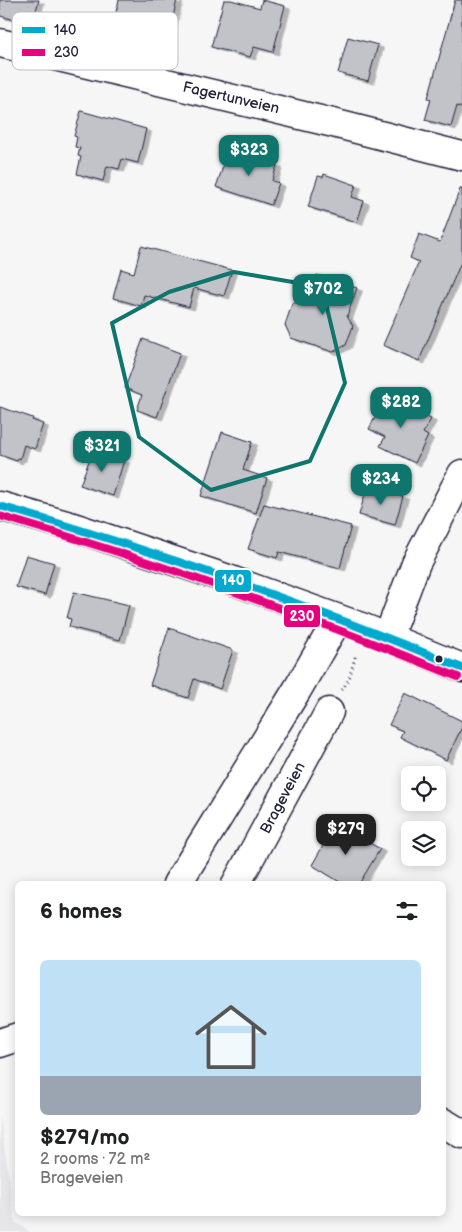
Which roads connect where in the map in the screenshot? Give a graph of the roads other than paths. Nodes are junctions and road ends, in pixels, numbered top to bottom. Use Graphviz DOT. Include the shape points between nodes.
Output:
graph roads {
  1 [pos="113,70"];
  2 [pos="462,156"];
  3 [pos="462,474"];
  4 [pos="0,506"];
  5 [pos="338,619"];
  6 [pos="376,632"];
  7 [pos="462,668"];
  8 [pos="329,712"];
  9 [pos="179,881"];
  10 [pos="238,881"];
  11 [pos="15,1038"];
  12 [pos="0,1043"];
  13 [pos="446,1124"];
  14 [pos="462,1134"];
  1 -- 2 [label="street, Fagertunveien"];
  3 -- 6 [label="street" via="416,564"];
  4 -- 5 [label="street" via="99,536"];
  5 -- 6 [label="street"];
  5 -- 9 [label="street"];
  6 -- 7 [label="street"];
  8 -- 10 [label="street, Brageveien"];
  11 -- 12 [label="street"];
  13 -- 14 [label="street"];
}
